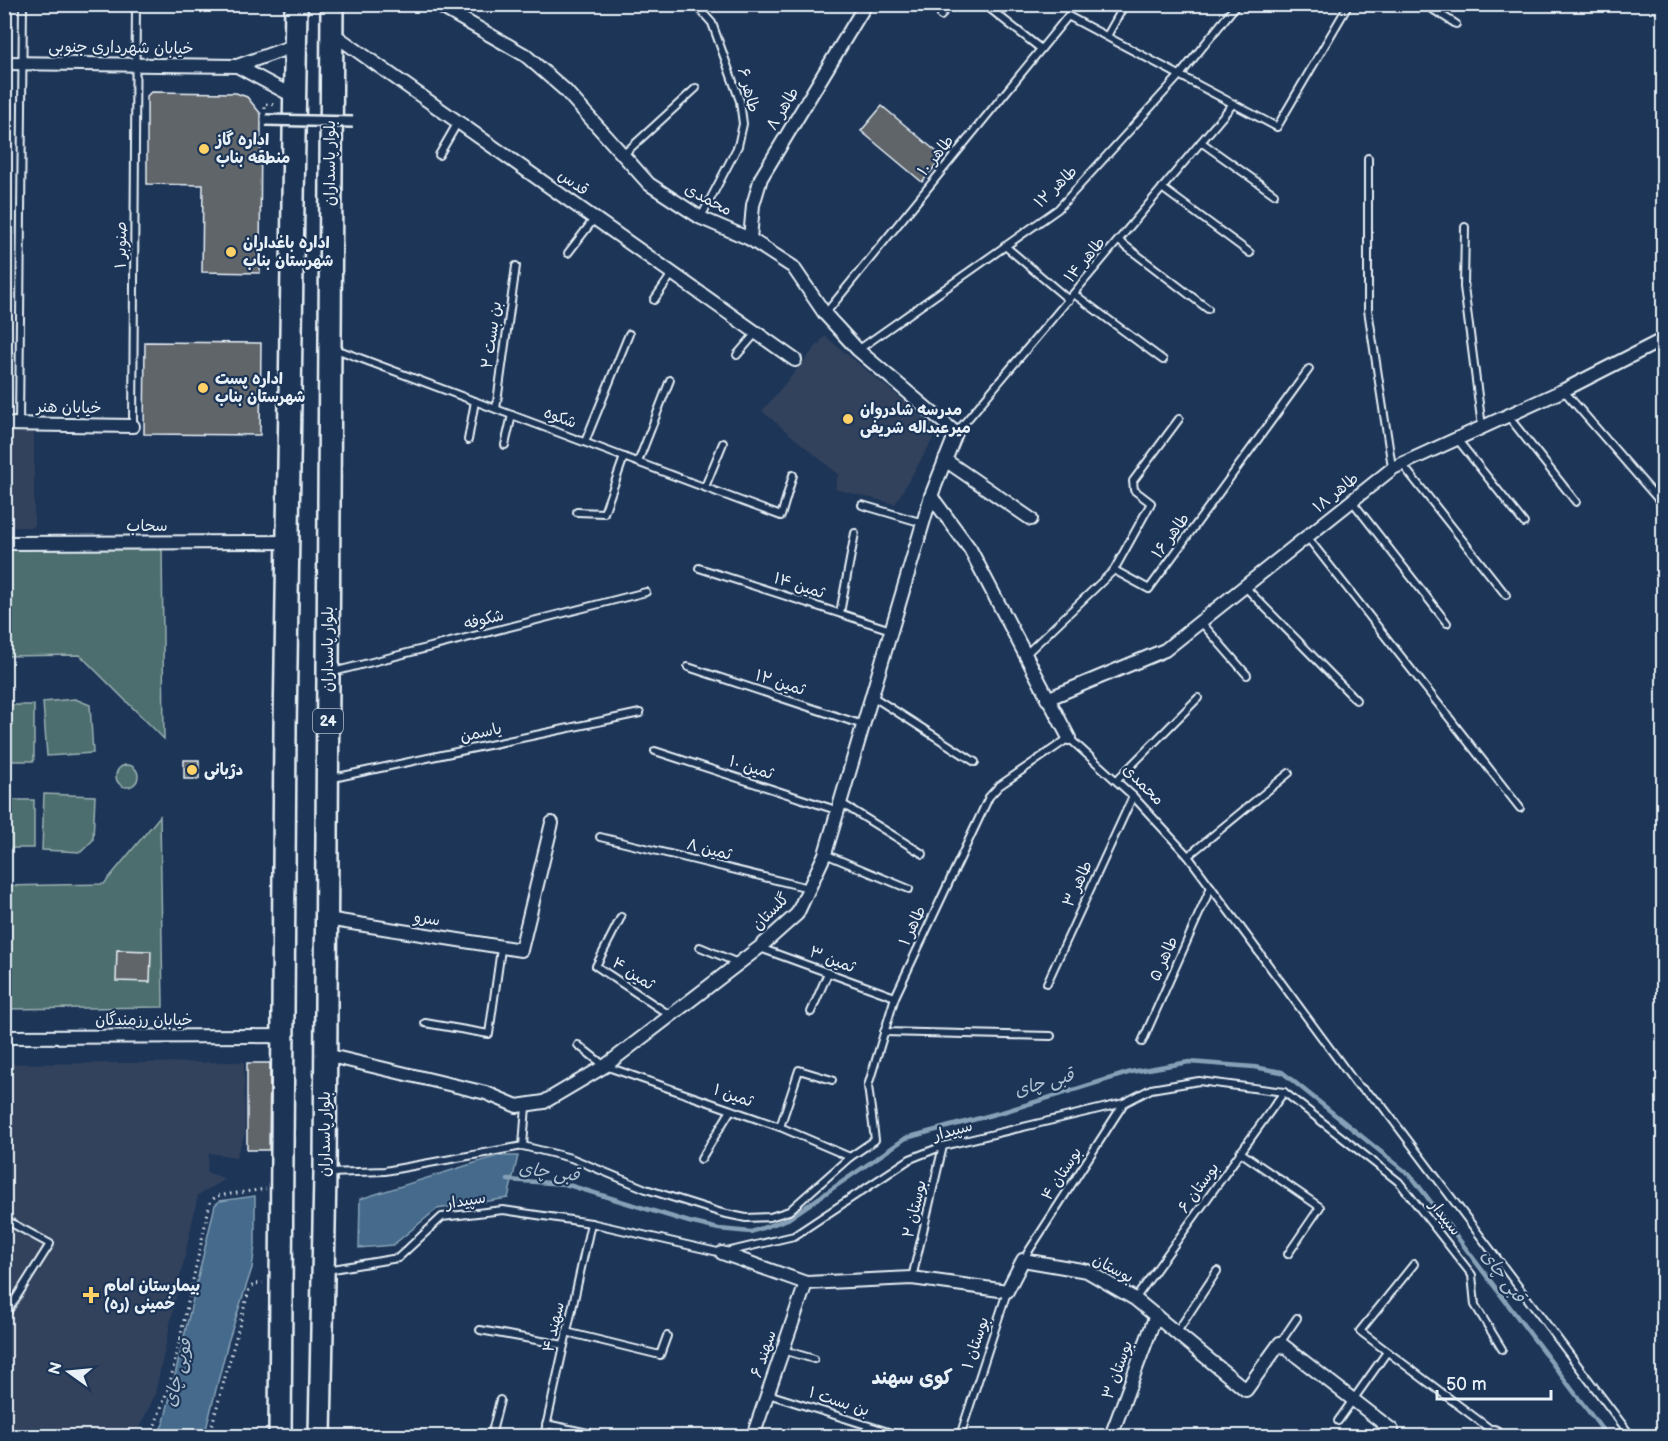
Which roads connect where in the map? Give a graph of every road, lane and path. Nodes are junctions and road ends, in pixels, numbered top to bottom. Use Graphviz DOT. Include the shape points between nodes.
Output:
graph roads {
  1 [pos="23,4"];
  2 [pos="136,4"];
  3 [pos="296,4"];
  4 [pos="332,4"];
  5 [pos="436,4"];
  6 [pos="695,4"];
  7 [pos="866,4"];
  8 [pos="948,4"];
  9 [pos="984,4"];
  10 [pos="1125,4"];
  11 [pos="1237,4"];
  12 [pos="1349,4"];
  13 [pos="1424,4"];
  14 [pos="942,16"];
  15 [pos="1456,24"];
  16 [pos="332,33"];
  17 [pos="1107,36"];
  18 [pos="296,45"];
  19 [pos="1041,49"];
  20 [pos="4,63"];
  21 [pos="22,63"];
  22 [pos="136,64"];
  23 [pos="237,66"];
  24 [pos="1180,75"];
  25 [pos="696,88"];
  26 [pos="295,97"];
  27 [pos="1233,104"];
  28 [pos="266,120"];
  29 [pos="353,122"];
  30 [pos="458,122"];
  31 [pos="1201,142"];
  32 [pos="624,154"];
  33 [pos="439,155"];
  34 [pos="1368,159"];
  35 [pos="1162,188"];
  36 [pos="1274,194"];
  37 [pos="595,218"];
  38 [pos="701,218"];
  39 [pos="1465,227"];
  40 [pos="750,239"];
  41 [pos="1119,241"];
  42 [pos="1005,246"];
  43 [pos="568,253"];
  44 [pos="1250,253"];
  45 [pos="516,266"];
  46 [pos="673,273"];
  47 [pos="1071,297"];
  48 [pos="654,300"];
  49 [pos="1208,309"];
  50 [pos="825,314"];
  51 [pos="757,332"];
  52 [pos="628,334"];
  53 [pos="1664,339"];
  54 [pos="329,346"];
  55 [pos="858,350"];
  56 [pos="737,355"];
  57 [pos="795,360"];
  58 [pos="1163,360"];
  59 [pos="1309,369"];
  60 [pos="670,380"];
  61 [pos="1564,390"];
  62 [pos="475,401"];
  63 [pos="496,409"];
  64 [pos="512,415"];
  65 [pos="1508,416"];
  66 [pos="1179,419"];
  67 [pos="4,424"];
  68 [pos="19,424"];
  69 [pos="133,426"];
  70 [pos="1482,427"];
  71 [pos="956,433"];
  72 [pos="1456,438"];
  73 [pos="468,440"];
  74 [pos="585,442"];
  75 [pos="723,443"];
  76 [pos="505,446"];
  77 [pos="624,457"];
  78 [pos="945,460"];
  79 [pos="638,462"];
  80 [pos="1397,466"];
  81 [pos="792,475"];
  82 [pos="705,487"];
  83 [pos="931,496"];
  84 [pos="1351,501"];
  85 [pos="1576,502"];
  86 [pos="862,505"];
  87 [pos="1664,506"];
  88 [pos="577,512"];
  89 [pos="1031,519"];
  90 [pos="923,523"];
  91 [pos="1524,523"];
  92 [pos="855,533"];
  93 [pos="1308,538"];
  94 [pos="289,542"];
  95 [pos="4,543"];
  96 [pos="699,568"];
  97 [pos="1114,570"];
  98 [pos="1245,587"];
  99 [pos="646,592"];
  100 [pos="1506,595"];
  101 [pos="840,613"];
  102 [pos="1201,622"];
  103 [pos="1447,623"];
  104 [pos="891,630"];
  105 [pos="1027,653"];
  106 [pos="688,667"];
  107 [pos="328,673"];
  108 [pos="1247,675"];
  109 [pos="871,695"];
  110 [pos="1198,698"];
  111 [pos="1047,699"];
  112 [pos="1356,700"];
  113 [pos="640,713"];
  114 [pos="863,725"];
  115 [pos="1069,738"];
  116 [pos="655,751"];
  117 [pos="975,762"];
  118 [pos="1289,773"];
  119 [pos="328,779"];
  120 [pos="1117,780"];
  121 [pos="1133,796"];
  122 [pos="840,807"];
  123 [pos="1520,808"];
  124 [pos="552,823"];
  125 [pos="600,837"];
  126 [pos="825,854"];
  127 [pos="923,854"];
  128 [pos="1188,856"];
  129 [pos="1211,887"];
  130 [pos="811,888"];
  131 [pos="909,889"];
  132 [pos="621,917"];
  133 [pos="327,919"];
  134 [pos="700,947"];
  135 [pos="760,947"];
  136 [pos="501,949"];
  137 [pos="739,963"];
  138 [pos="828,973"];
  139 [pos="1047,983"];
  140 [pos="895,997"];
  141 [pos="811,1012"];
  142 [pos="671,1016"];
  143 [pos="425,1023"];
  144 [pos="884,1032"];
  145 [pos="283,1036"];
  146 [pos="1051,1036"];
  147 [pos="4,1037"];
  148 [pos="1142,1042"];
  149 [pos="579,1044"];
  150 [pos="326,1055"];
  151 [pos="605,1066"];
  152 [pos="832,1080"];
  153 [pos="1284,1092"];
  154 [pos="1124,1102"];
  155 [pos="526,1106"];
  156 [pos="731,1110"];
  157 [pos="780,1127"];
  158 [pos="523,1146"];
  159 [pos="943,1146"];
  160 [pos="1240,1152"];
  161 [pos="850,1156"];
  162 [pos="701,1159"];
  163 [pos="325,1173"];
  164 [pos="282,1187"];
  165 [pos="4,1219"];
  166 [pos="591,1223"];
  167 [pos="722,1253"];
  168 [pos="1288,1254"];
  169 [pos="1023,1260"];
  170 [pos="1414,1264"];
  171 [pos="323,1271"];
  172 [pos="1217,1271"];
  173 [pos="912,1278"];
  174 [pos="281,1280"];
  175 [pos="806,1283"];
  176 [pos="1007,1291"];
  177 [pos="1135,1299"];
  178 [pos="1156,1315"];
  179 [pos="4,1317"];
  180 [pos="1297,1318"];
  181 [pos="480,1330"];
  182 [pos="566,1332"];
  183 [pos="1177,1332"];
  184 [pos="667,1336"];
  185 [pos="1280,1343"];
  186 [pos="564,1345"];
  187 [pos="1502,1349"];
  188 [pos="783,1350"];
  189 [pos="1387,1352"];
  190 [pos="814,1359"];
  191 [pos="768,1394"];
  192 [pos="1353,1399"];
  193 [pos="500,1400"];
  194 [pos="1338,1421"];
  195 [pos="546,1424"];
  196 [pos="1389,1433"];
  197 [pos="1493,1434"];
  198 [pos="1115,1435"];
  199 [pos="151,1437"];
  200 [pos="209,1437"];
  201 [pos="280,1437"];
  202 [pos="320,1437"];
  203 [pos="491,1437"];
  204 [pos="544,1437"];
  205 [pos="602,1437"];
  206 [pos="753,1437"];
  207 [pos="901,1437"];
  208 [pos="960,1437"];
  209 [pos="1631,1437"];
  1 -- 21 [label="lane"];
  2 -- 22 [label="lane, صنوبر ۱"];
  3 -- 18 [label="highway"];
  4 -- 16 [label="highway, بلوار پاسداران / 24"];
  5 -- 32 [label="street, محمدی" via="525,55 565,90"];
  6 -- 38 [label="lane, طاهر ۶" via="712,23 740,101 743,124 738,146"];
  7 -- 40 [label="street, طاهر ۸" via="761,178 753,205"];
  8 -- 14 [label="lane"];
  9 -- 19 [label="lane"];
  10 -- 17 [label="lane"];
  11 -- 24 [label="lane, طاهر ۱۲"];
  12 -- 27 [label="lane" via="1277,127"];
  13 -- 15 [label="lane"];
  16 -- 30 [label="street, قدس"];
  16 -- 54 [label="highway, بلوار پاسداران / 24"];
  17 -- 19 [label="lane, طاهر ۱۰" via="1068,16"];
  17 -- 24 [label="lane"];
  18 -- 23 [label="street"];
  18 -- 26 [label="highway"];
  19 -- 50 [label="lane, طاهر ۱۰"];
  20 -- 21 [label="street, خیابان شهرداری جنوبی"];
  21 -- 22 [label="street, خیابان شهرداری جنوبی"];
  21 -- 68 [label="lane"];
  22 -- 23 [label="street, خیابان شهرداری جنوبی"];
  22 -- 69 [label="lane, صنوبر ۱"];
  23 -- 26 [label="street"];
  24 -- 27 [label="lane"];
  24 -- 42 [label="lane, طاهر ۱۲" via="1058,209"];
  25 -- 32 [label="lane"];
  26 -- 94 [label="highway"];
  27 -- 31 [label="lane, طاهر ۱۴"];
  28 -- 29 [label="street, bridge"];
  30 -- 33 [label="lane"];
  30 -- 37 [label="street, قدس"];
  31 -- 35 [label="lane, طاهر ۱۴"];
  31 -- 36 [label="lane"];
  32 -- 38 [label="street, محمدی" via="649,184"];
  34 -- 80 [label="lane" via="1368,310"];
  35 -- 41 [label="lane, طاهر ۱۴"];
  35 -- 44 [label="lane"];
  37 -- 43 [label="lane"];
  37 -- 46 [label="street, قدس"];
  38 -- 40 [label="street, محمدی"];
  39 -- 70 [label="lane" via="1464,286"];
  40 -- 50 [label="street, محمدی" via="793,267"];
  41 -- 47 [label="lane, طاهر ۱۴"];
  41 -- 49 [label="lane"];
  42 -- 47 [label="lane"];
  42 -- 55 [label="lane, طاهر ۱۲"];
  45 -- 63 [label="lane, بن بست ۲"];
  46 -- 48 [label="lane"];
  46 -- 51 [label="street, قدس"];
  47 -- 58 [label="lane"];
  47 -- 71 [label="lane, طاهر ۱۴"];
  50 -- 55 [label="street, محمدی"];
  51 -- 56 [label="lane"];
  51 -- 57 [label="street, قدس"];
  52 -- 74 [label="lane"];
  53 -- 61 [label="street, طاهر ۱۸"];
  54 -- 62 [label="lane, شکوه"];
  54 -- 107 [label="highway, بلوار پاسداران / 24"];
  55 -- 71 [label="street, محمدی"];
  59 -- 97 [label="lane, طاهر ۱۶" via="1149,589"];
  60 -- 79 [label="lane"];
  61 -- 65 [label="street, طاهر ۱۸"];
  61 -- 87 [label="lane"];
  62 -- 63 [label="lane, شکوه"];
  62 -- 73 [label="lane"];
  63 -- 64 [label="lane, شکوه"];
  64 -- 74 [label="lane, شکوه"];
  64 -- 76 [label="lane"];
  65 -- 70 [label="street, طاهر ۱۸"];
  65 -- 85 [label="lane"];
  66 -- 97 [label="lane" via="1133,481 1134,490 1150,503"];
  67 -- 68 [label="street, خیابان هنر"];
  68 -- 69 [label="street, خیابان هنر"];
  70 -- 72 [label="street, طاهر ۱۸"];
  71 -- 78 [label="street, گلستان"];
  72 -- 80 [label="street, طاهر ۱۸"];
  72 -- 91 [label="lane"];
  74 -- 77 [label="lane, شکوه"];
  75 -- 82 [label="lane"];
  77 -- 79 [label="lane, شکوه"];
  77 -- 88 [label="lane" via="604,513"];
  78 -- 83 [label="street, گلستان"];
  78 -- 89 [label="street"];
  79 -- 82 [label="lane, شکوه"];
  80 -- 84 [label="street, طاهر ۱۸"];
  80 -- 100 [label="lane"];
  81 -- 82 [label="lane, شکوه" via="781,516"];
  83 -- 90 [label="street, گلستان"];
  83 -- 105 [label="street, محمدی" via="970,549"];
  84 -- 93 [label="street, طاهر ۱۸"];
  84 -- 103 [label="lane"];
  86 -- 90 [label="lane"];
  90 -- 104 [label="street, گلستان"];
  92 -- 101 [label="lane"];
  93 -- 98 [label="street, طاهر ۱۸"];
  93 -- 123 [label="lane"];
  94 -- 95 [label="street, سحاب"];
  94 -- 145 [label="highway"];
  96 -- 101 [label="lane, ثمین ۱۴"];
  97 -- 105 [label="lane"];
  98 -- 102 [label="street, طاهر ۱۸"];
  98 -- 112 [label="lane"];
  99 -- 107 [label="lane, شکوفه"];
  101 -- 104 [label="lane, ثمین ۱۴"];
  102 -- 108 [label="lane"];
  102 -- 111 [label="street, طاهر ۱۸" via="1165,650"];
  104 -- 109 [label="street, گلستان"];
  105 -- 111 [label="street, محمدی"];
  106 -- 114 [label="lane, ثمین ۱۲"];
  107 -- 119 [label="highway, بلوار پاسداران / 24"];
  109 -- 114 [label="street, گلستان"];
  109 -- 117 [label="lane"];
  110 -- 120 [label="lane"];
  111 -- 115 [label="street, محمدی"];
  113 -- 119 [label="lane, یاسمن"];
  114 -- 122 [label="street, گلستان"];
  115 -- 120 [label="lane, محمدی"];
  115 -- 140 [label="lane, طاهر ۱" via="999,786 989,798"];
  116 -- 122 [label="lane, ثمین ۱۰"];
  118 -- 128 [label="lane"];
  119 -- 133 [label="highway, بلوار پاسداران / 24"];
  120 -- 121 [label="lane, محمدی"];
  121 -- 128 [label="lane, محمدی"];
  121 -- 139 [label="lane, طاهر ۳"];
  122 -- 126 [label="street, گلستان"];
  122 -- 127 [label="lane, ثمین ۱۰"];
  124 -- 136 [label="street, سرو" via="522,950"];
  125 -- 130 [label="lane, ثمین ۸"];
  126 -- 130 [label="street, گلستان"];
  126 -- 131 [label="lane"];
  128 -- 129 [label="lane, محمدی"];
  129 -- 148 [label="lane, طاهر ۵"];
  129 -- 209 [label="lane, محمدی" via="1356,1084 1380,1103"];
  130 -- 135 [label="street, گلستان" via="797,915"];
  132 -- 142 [label="lane, ثمین ۴" via="596,966"];
  133 -- 136 [label="street, سرو"];
  133 -- 150 [label="highway, بلوار پاسداران / 24"];
  134 -- 137 [label="lane"];
  135 -- 137 [label="street, گلستان"];
  135 -- 138 [label="lane, ثمین ۳"];
  136 -- 143 [label="lane" via="489,1034"];
  137 -- 142 [label="street, گلستان"];
  138 -- 140 [label="lane, ثمین ۳"];
  138 -- 141 [label="lane"];
  140 -- 144 [label="lane, طاهر ۱"];
  142 -- 151 [label="street, گلستان"];
  144 -- 146 [label="lane"];
  144 -- 161 [label="lane, طاهر ۱" via="868,1086 875,1140"];
  145 -- 147 [label="street, خیابان رزمندگان"];
  145 -- 164 [label="highway"];
  149 -- 151 [label="lane"];
  150 -- 155 [label="street"];
  150 -- 163 [label="highway, بلوار پاسداران / 24"];
  151 -- 155 [label="street, گلستان" via="544,1102"];
  151 -- 156 [label="lane, ثمین ۱"];
  152 -- 157 [label="lane" via="799,1070"];
  153 -- 154 [label="lane, سپیدار" via="1199,1081 1151,1089"];
  153 -- 160 [label="lane, بوستان ۶"];
  153 -- 187 [label="lane, سپیدار" via="1400,1182 1472,1275 1474,1305"];
  154 -- 159 [label="lane, سپیدار"];
  154 -- 169 [label="lane, بوستان ۴"];
  155 -- 158 [label="lane"];
  156 -- 157 [label="lane, ثمین ۱"];
  156 -- 162 [label="lane"];
  157 -- 161 [label="lane, ثمین ۱"];
  158 -- 161 [label="lane" via="571,1158 645,1189 746,1218 789,1211"];
  158 -- 163 [label="lane" via="385,1172"];
  159 -- 167 [label="lane, سپیدار" via="910,1159 794,1236"];
  159 -- 173 [label="lane, بوستان ۲"];
  160 -- 168 [label="lane" via="1320,1207"];
  160 -- 177 [label="lane, بوستان ۶"];
  163 -- 171 [label="highway, بلوار پاسداران / 24"];
  164 -- 174 [label="highway"];
  164 -- 199 [label="path" via="216,1196 210,1203 170,1383"];
  165 -- 179 [label="lane" via="50,1244"];
  166 -- 167 [label="lane, سپیدار"];
  166 -- 171 [label="lane, سپیدار" via="503,1210 442,1218 398,1258"];
  166 -- 182 [label="lane, سهند ۴"];
  167 -- 175 [label="street"];
  169 -- 176 [label="street"];
  169 -- 177 [label="street, بوستان" via="1087,1271"];
  170 -- 189 [label="lane" via="1360,1331"];
  171 -- 202 [label="highway, بلوار پاسداران / 24"];
  172 -- 183 [label="lane"];
  173 -- 175 [label="street"];
  173 -- 176 [label="street"];
  174 -- 200 [label="path" via="254,1284 249,1290"];
  174 -- 201 [label="highway"];
  175 -- 188 [label="street, سهند ۶"];
  176 -- 208 [label="lane, بوستان ۱"];
  177 -- 178 [label="street, بوستان"];
  178 -- 183 [label="street, بوستان"];
  178 -- 198 [label="street, بوستان ۳"];
  180 -- 185 [label="lane"];
  181 -- 186 [label="lane"];
  182 -- 184 [label="lane" via="660,1355"];
  182 -- 186 [label="lane, سهند ۴"];
  183 -- 185 [label="street, بوستان" via="1246,1390"];
  185 -- 192 [label="street"];
  186 -- 195 [label="lane, سهند ۴"];
  188 -- 190 [label="lane"];
  188 -- 191 [label="street, سهند ۶"];
  189 -- 192 [label="lane"];
  189 -- 197 [label="lane"];
  191 -- 206 [label="street, سهند ۶"];
  191 -- 207 [label="lane, بن بست ۱"];
  192 -- 194 [label="lane"];
  192 -- 196 [label="street"];
  193 -- 203 [label="lane"];
  195 -- 204 [label="lane, سهند ۴"];
  195 -- 205 [label="lane"];
}
